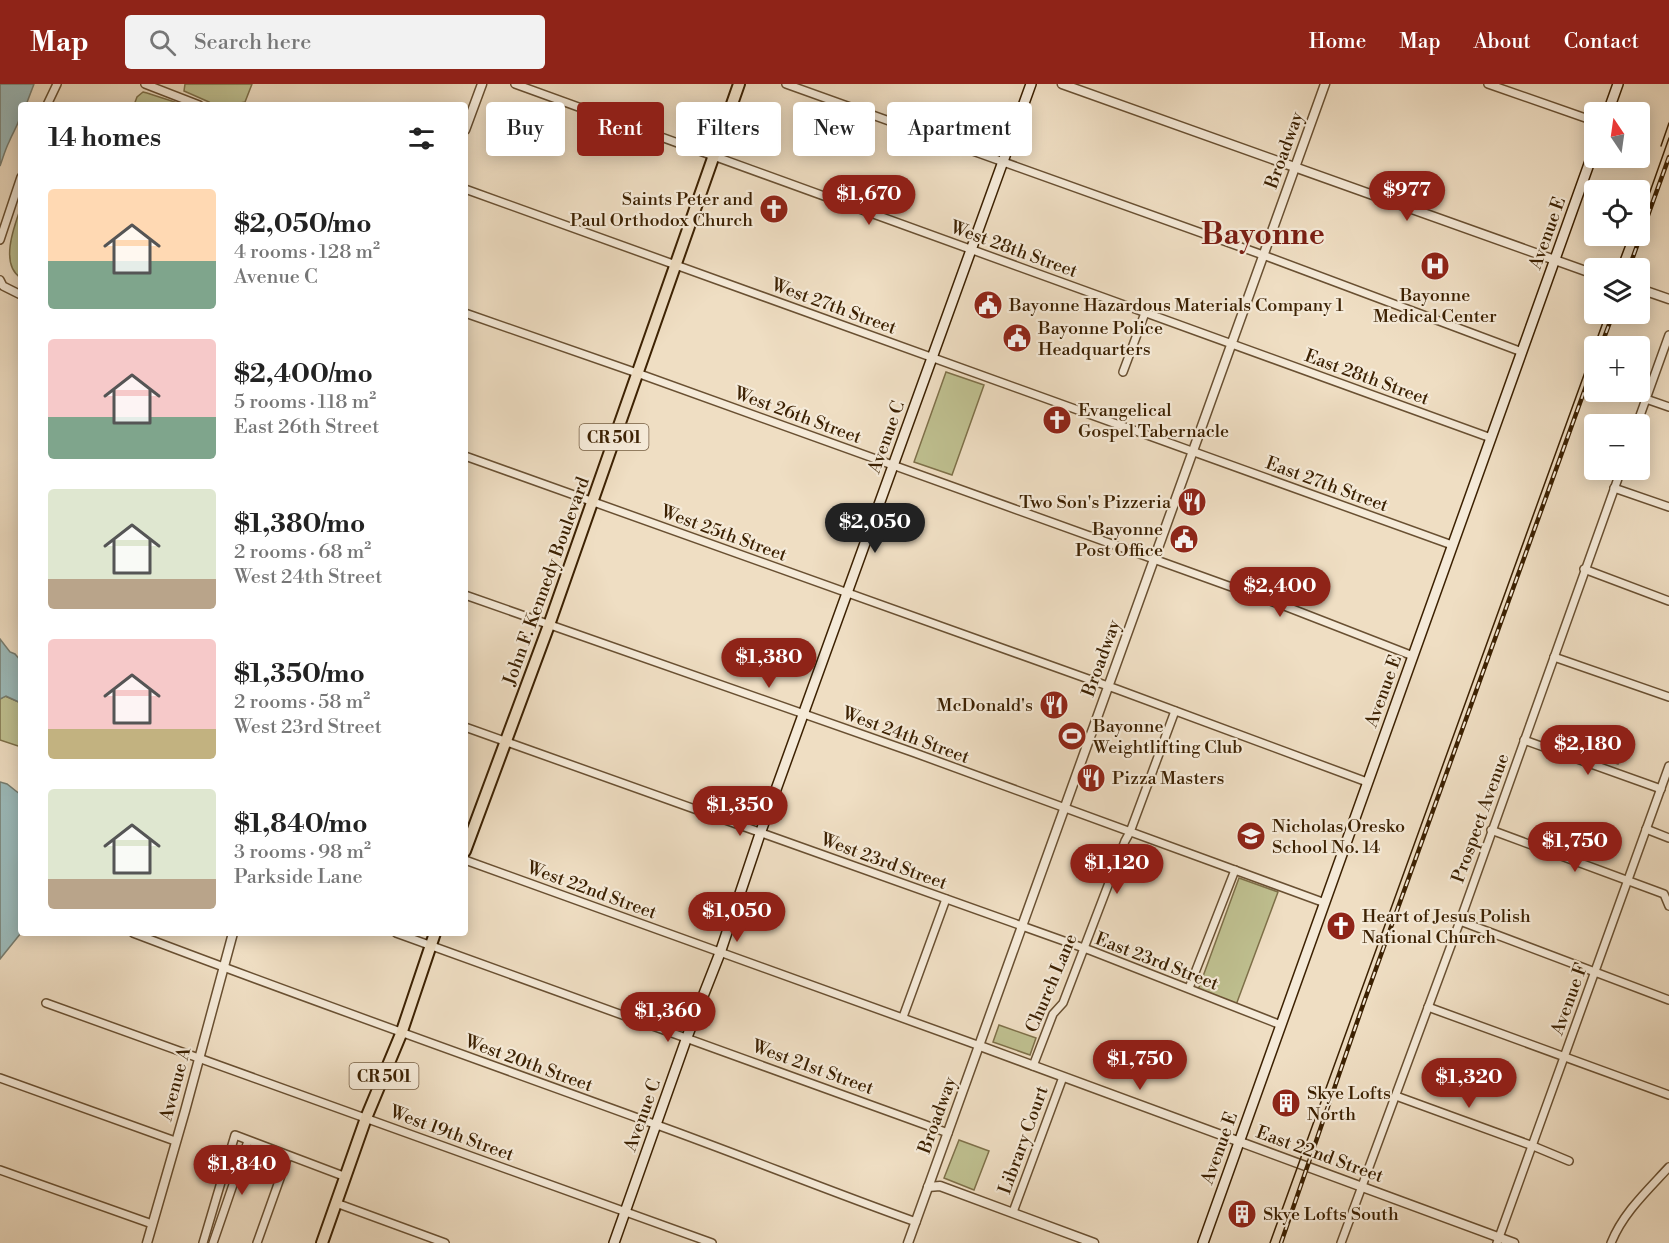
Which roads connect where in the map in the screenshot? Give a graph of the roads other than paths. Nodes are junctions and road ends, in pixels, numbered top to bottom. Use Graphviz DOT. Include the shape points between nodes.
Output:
graph roads {
  1 [pos="57,84"];
  2 [pos="145,84"];
  3 [pos="482,84"];
  4 [pos="515,84"];
  5 [pos="739,84"];
  6 [pos="786,84"];
  7 [pos="1031,84"];
  8 [pos="1062,84"];
  9 [pos="1325,84"];
  10 [pos="1488,84"];
  11 [pos="1618,84"];
  12 [pos="48,102"];
  13 [pos="192,102"];
  14 [pos="732,102"];
  15 [pos="1612,102"];
  16 [pos="1584,118"];
  17 [pos="468,122"];
  18 [pos="676,143"];
  19 [pos="713,156"];
  20 [pos="1002,162"];
  21 [pos="1295,168"];
  22 [pos="1588,168"];
  23 [pos="18,186"];
  24 [pos="468,190"];
  25 [pos="0,240"];
  26 [pos="971,249"];
  27 [pos="1263,255"];
  28 [pos="1555,261"];
  29 [pos="675,264"];
  30 [pos="1584,271"];
  31 [pos="0,280"];
  32 [pos="1650,292"];
  33 [pos="18,294"];
  34 [pos="1669,299"];
  35 [pos="1145,313"];
  36 [pos="468,314"];
  37 [pos="1669,335"];
  38 [pos="1233,344"];
  39 [pos="1522,352"];
  40 [pos="933,357"];
  41 [pos="1123,372"];
  42 [pos="636,373"];
  43 [pos="1650,388"];
  44 [pos="1650,400"];
  45 [pos="1669,407"];
  46 [pos="1491,438"];
  47 [pos="1193,451"];
  48 [pos="468,457"];
  49 [pos="893,466"];
  50 [pos="1617,480"];
  51 [pos="1614,488"];
  52 [pos="592,501"];
  53 [pos="1669,507"];
  54 [pos="1452,545"];
  55 [pos="1154,560"];
  56 [pos="1584,569"];
  57 [pos="847,593"];
  58 [pos="468,596"];
  59 [pos="1669,601"];
  60 [pos="549,625"];
  61 [pos="1413,656"];
  62 [pos="1554,657"];
  63 [pos="1108,687"];
  64 [pos="1669,697"];
  65 [pos="1174,711"];
  66 [pos="803,714"];
  67 [pos="468,728"];
  68 [pos="506,740"];
  69 [pos="1524,740"];
  70 [pos="1669,766"];
  71 [pos="1367,782"];
  72 [pos="1661,789"];
  73 [pos="1064,808"];
  74 [pos="1491,830"];
  75 [pos="1646,830"];
  76 [pos="761,831"];
  77 [pos="1130,832"];
  78 [pos="1669,838"];
  79 [pos="468,843"];
  80 [pos="468,861"];
  81 [pos="1235,870"];
  82 [pos="1628,879"];
  83 [pos="946,899"];
  84 [pos="1325,903"];
  85 [pos="1669,906"];
  86 [pos="1460,921"];
  87 [pos="1022,926"];
  88 [pos="141,936"];
  89 [pos="232,936"];
  90 [pos="404,936"];
  91 [pos="434,936"];
  92 [pos="431,946"];
  93 [pos="1084,948"];
  94 [pos="720,953"];
  95 [pos="224,968"];
  96 [pos="1594,972"];
  97 [pos="1189,988"];
  98 [pos="1669,1000"];
  99 [pos="45,1003"];
  100 [pos="1428,1007"];
  101 [pos="903,1017"];
  102 [pos="1281,1024"];
  103 [pos="401,1034"];
  104 [pos="687,1037"];
  105 [pos="980,1046"];
  106 [pos="1564,1056"];
  107 [pos="199,1057"];
  108 [pos="1033,1066"];
  109 [pos="1063,1077"];
  110 [pos="0,1078"];
  111 [pos="1669,1095"];
  112 [pos="1396,1096"];
  113 [pos="366,1118"];
  114 [pos="656,1124"];
  115 [pos="948,1133"];
  116 [pos="175,1141"];
  117 [pos="248,1141"];
  118 [pos="1239,1142"];
  119 [pos="1533,1146"];
  120 [pos="288,1156"];
  121 [pos="1569,1161"];
  122 [pos="1669,1167"];
  123 [pos="0,1170"];
  124 [pos="345,1177"];
  125 [pos="928,1187"];
  126 [pos="1362,1187"];
  127 [pos="336,1203"];
  128 [pos="625,1211"];
  129 [pos="1012,1212"];
  130 [pos="916,1221"];
  131 [pos="152,1224"];
  132 [pos="1498,1240"];
  133 [pos="147,1243"];
  134 [pos="203,1243"];
  135 [pos="213,1243"];
  136 [pos="257,1243"];
  137 [pos="322,1243"];
  138 [pos="445,1243"];
  139 [pos="615,1243"];
  140 [pos="712,1243"];
  141 [pos="908,1243"];
  142 [pos="1094,1243"];
  143 [pos="1203,1243"];
  144 [pos="1341,1243"];
  145 [pos="1514,1243"];
  146 [pos="1611,1243"];
  1 -- 12 [label="street"];
  2 -- 13 [label="street"];
  3 -- 17 [label="street"];
  4 -- 18 [label="street, West 28th Street"];
  5 -- 14 [label="main road, John F. Kennedy Boulevard / CR 501"];
  6 -- 20 [label="street"];
  7 -- 20 [label="main road, Avenue C"];
  8 -- 21 [label="street"];
  9 -- 21 [label="street, Broadway"];
  10 -- 16 [label="street"];
  11 -- 15 [label="main road"];
  19 -- 26 [label="street, West 28th Street"];
  19 -- 29 [label="main road, John F. Kennedy Boulevard / CR 501"];
  20 -- 26 [label="main road, Avenue C"];
  20 -- 27 [label="street"];
  21 -- 27 [label="street, Broadway"];
  21 -- 28 [label="street"];
  22 -- 28 [label="main road, Avenue E"];
  23 -- 25 [label="street"];
  24 -- 29 [label="street, West 27th Street"];
  26 -- 35 [label="street, West 28th Street"];
  26 -- 40 [label="main road, Avenue C"];
  27 -- 38 [label="street, Broadway"];
  27 -- 39 [label="street"];
  28 -- 30 [label="street"];
  28 -- 39 [label="main road, Avenue E"];
  29 -- 40 [label="street, West 27th Street"];
  29 -- 42 [label="main road, John F. Kennedy Boulevard / CR 501"];
  31 -- 33 [label="street"];
  32 -- 34 [label="street"];
  35 -- 38 [label="street, West 28th Street"];
  35 -- 41 [label="street"];
  36 -- 42 [label="street, West 26th Street"];
  37 -- 43 [label="street"];
  38 -- 46 [label="street, East 28th Street"];
  38 -- 47 [label="street, Broadway"];
  39 -- 46 [label="main road, Avenue E"];
  40 -- 47 [label="street, West 27th Street"];
  40 -- 49 [label="main road, Avenue C"];
  42 -- 49 [label="street, West 26th Street"];
  42 -- 52 [label="main road, John F. Kennedy Boulevard / CR 501"];
  44 -- 45 [label="street"];
  46 -- 54 [label="main road, Avenue E"];
  47 -- 54 [label="street, East 27th Street"];
  47 -- 55 [label="street, Broadway"];
  48 -- 52 [label="street, West 25th Street"];
  49 -- 55 [label="street, West 26th Street"];
  49 -- 57 [label="main road, Avenue C"];
  50 -- 51 [label="street, Prospect Avenue"];
  51 -- 53 [label="street"];
  51 -- 56 [label="street, Prospect Avenue"];
  52 -- 57 [label="street, West 25th Street"];
  52 -- 60 [label="main road, John F. Kennedy Boulevard / CR 501"];
  54 -- 61 [label="main road, Avenue E"];
  55 -- 61 [label="street, West 26th Street"];
  55 -- 63 [label="street, Broadway"];
  56 -- 59 [label="street"];
  56 -- 62 [label="street, Prospect Avenue"];
  57 -- 63 [label="street, West 25th Street"];
  57 -- 66 [label="main road, Avenue C"];
  58 -- 60 [label="street, West 24th Street"];
  60 -- 66 [label="street, West 24th Street"];
  60 -- 68 [label="main road, John F. Kennedy Boulevard / CR 501"];
  61 -- 71 [label="main road, Avenue E"];
  62 -- 64 [label="street"];
  62 -- 69 [label="street, Prospect Avenue"];
  63 -- 65 [label="street, West 25th Street"];
  63 -- 73 [label="street, Broadway"];
  65 -- 71 [label="street, West 25th Street"];
  65 -- 77 [label="street, Church Lane"];
  66 -- 73 [label="street, West 24th Street"];
  66 -- 76 [label="main road, Avenue C"];
  67 -- 68 [label="street, West 23rd Street"];
  68 -- 76 [label="street, West 23rd Street"];
  68 -- 79 [label="main road, John F. Kennedy Boulevard / CR 501"];
  69 -- 72 [label="street"];
  69 -- 74 [label="street, Prospect Avenue"];
  70 -- 72 [label="street, Avenue F"];
  71 -- 84 [label="main road, Avenue E"];
  72 -- 75 [label="street, Avenue F"];
  73 -- 77 [label="street, West 24th Street"];
  73 -- 87 [label="street, Broadway"];
  74 -- 82 [label="street"];
  74 -- 86 [label="street, Prospect Avenue"];
  75 -- 78 [label="street"];
  75 -- 82 [label="street, Avenue F"];
  76 -- 83 [label="street, West 23rd Street"];
  76 -- 94 [label="main road, Avenue C"];
  77 -- 81 [label="street, West 24th Street"];
  77 -- 93 [label="street, Church Lane"];
  80 -- 94 [label="street, West 22nd Street"];
  81 -- 84 [label="street, West 24th Street"];
  81 -- 97 [label="street"];
  82 -- 85 [label="street" via="1664,894"];
  82 -- 96 [label="street, Avenue F"];
  83 -- 87 [label="street, West 23rd Street"];
  83 -- 101 [label="street"];
  84 -- 102 [label="main road, Avenue E"];
  86 -- 96 [label="street"];
  86 -- 100 [label="street, Prospect Avenue"];
  87 -- 93 [label="street, East 23rd Street"];
  87 -- 105 [label="street, Broadway"];
  88 -- 95 [label="street, West 20th Street"];
  89 -- 95 [label="street, Avenue A"];
  90 -- 92 [label="street, West 21st Street"];
  91 -- 92 [label="main road, CR 501"];
  92 -- 103 [label="main road, CR 501"];
  92 -- 104 [label="street, West 21st Street"];
  93 -- 97 [label="street, East 23rd Street"];
  93 -- 108 [label="street, Church Lane"];
  94 -- 101 [label="street, West 22nd Street"];
  94 -- 104 [label="main road, Avenue C"];
  95 -- 103 [label="street, West 20th Street"];
  95 -- 107 [label="street, Avenue A"];
  96 -- 98 [label="street"];
  96 -- 106 [label="street, Avenue F"];
  97 -- 102 [label="street, East 23rd Street"];
  99 -- 107 [label="street, West 19th Street"];
  100 -- 106 [label="street"];
  100 -- 112 [label="street, Prospect Avenue"];
  101 -- 105 [label="street, West 22nd Street"];
  102 -- 118 [label="main road, Avenue E"];
  103 -- 113 [label="main road, CR 501"];
  103 -- 114 [label="street, West 20th Street"];
  104 -- 114 [label="main road, Avenue C"];
  104 -- 115 [label="street, West 21st Street"];
  105 -- 108 [label="street, East 22nd Street"];
  105 -- 115 [label="street, Broadway"];
  106 -- 111 [label="street"];
  106 -- 119 [label="street, Avenue F"];
  107 -- 113 [label="street, West 19th Street"];
  107 -- 116 [label="street, Avenue A"];
  108 -- 109 [label="street, East 22nd Street"];
  109 -- 118 [label="street, East 22nd Street"];
  109 -- 129 [label="street, Library Court"];
  110 -- 116 [label="street"];
  112 -- 119 [label="street"];
  112 -- 126 [label="street, Prospect Avenue"];
  113 -- 124 [label="main road, CR 501"];
  113 -- 128 [label="street, West 19th Street"];
  114 -- 128 [label="main road, Avenue C"];
  114 -- 130 [label="street, West 20th Street"];
  115 -- 125 [label="street, Broadway"];
  116 -- 131 [label="street, Avenue A"];
  117 -- 120 [label="street"];
  117 -- 134 [label="street" via="235,1135"];
  117 -- 135 [label="street"];
  118 -- 126 [label="street, East 22nd Street"];
  118 -- 143 [label="main road, Avenue E"];
  119 -- 121 [label="street"];
  119 -- 132 [label="street, Avenue F"];
  120 -- 124 [label="street"];
  120 -- 136 [label="street"];
  122 -- 146 [label="street" via="1624,1219"];
  123 -- 131 [label="street"];
  124 -- 127 [label="main road, CR 501"];
  125 -- 129 [label="street" via="940,1186"];
  125 -- 130 [label="street, Broadway"];
  126 -- 132 [label="street, East 22nd Street"];
  126 -- 144 [label="street, Prospect Avenue"];
  127 -- 137 [label="main road, CR 501"];
  127 -- 138 [label="street"];
  128 -- 139 [label="main road, Avenue C"];
  128 -- 140 [label="street, West 19th Street"];
  129 -- 142 [label="street"];
  130 -- 141 [label="street, Broadway"];
  131 -- 133 [label="street, Avenue A"];
  132 -- 145 [label="street, East 22nd Street"];
}
